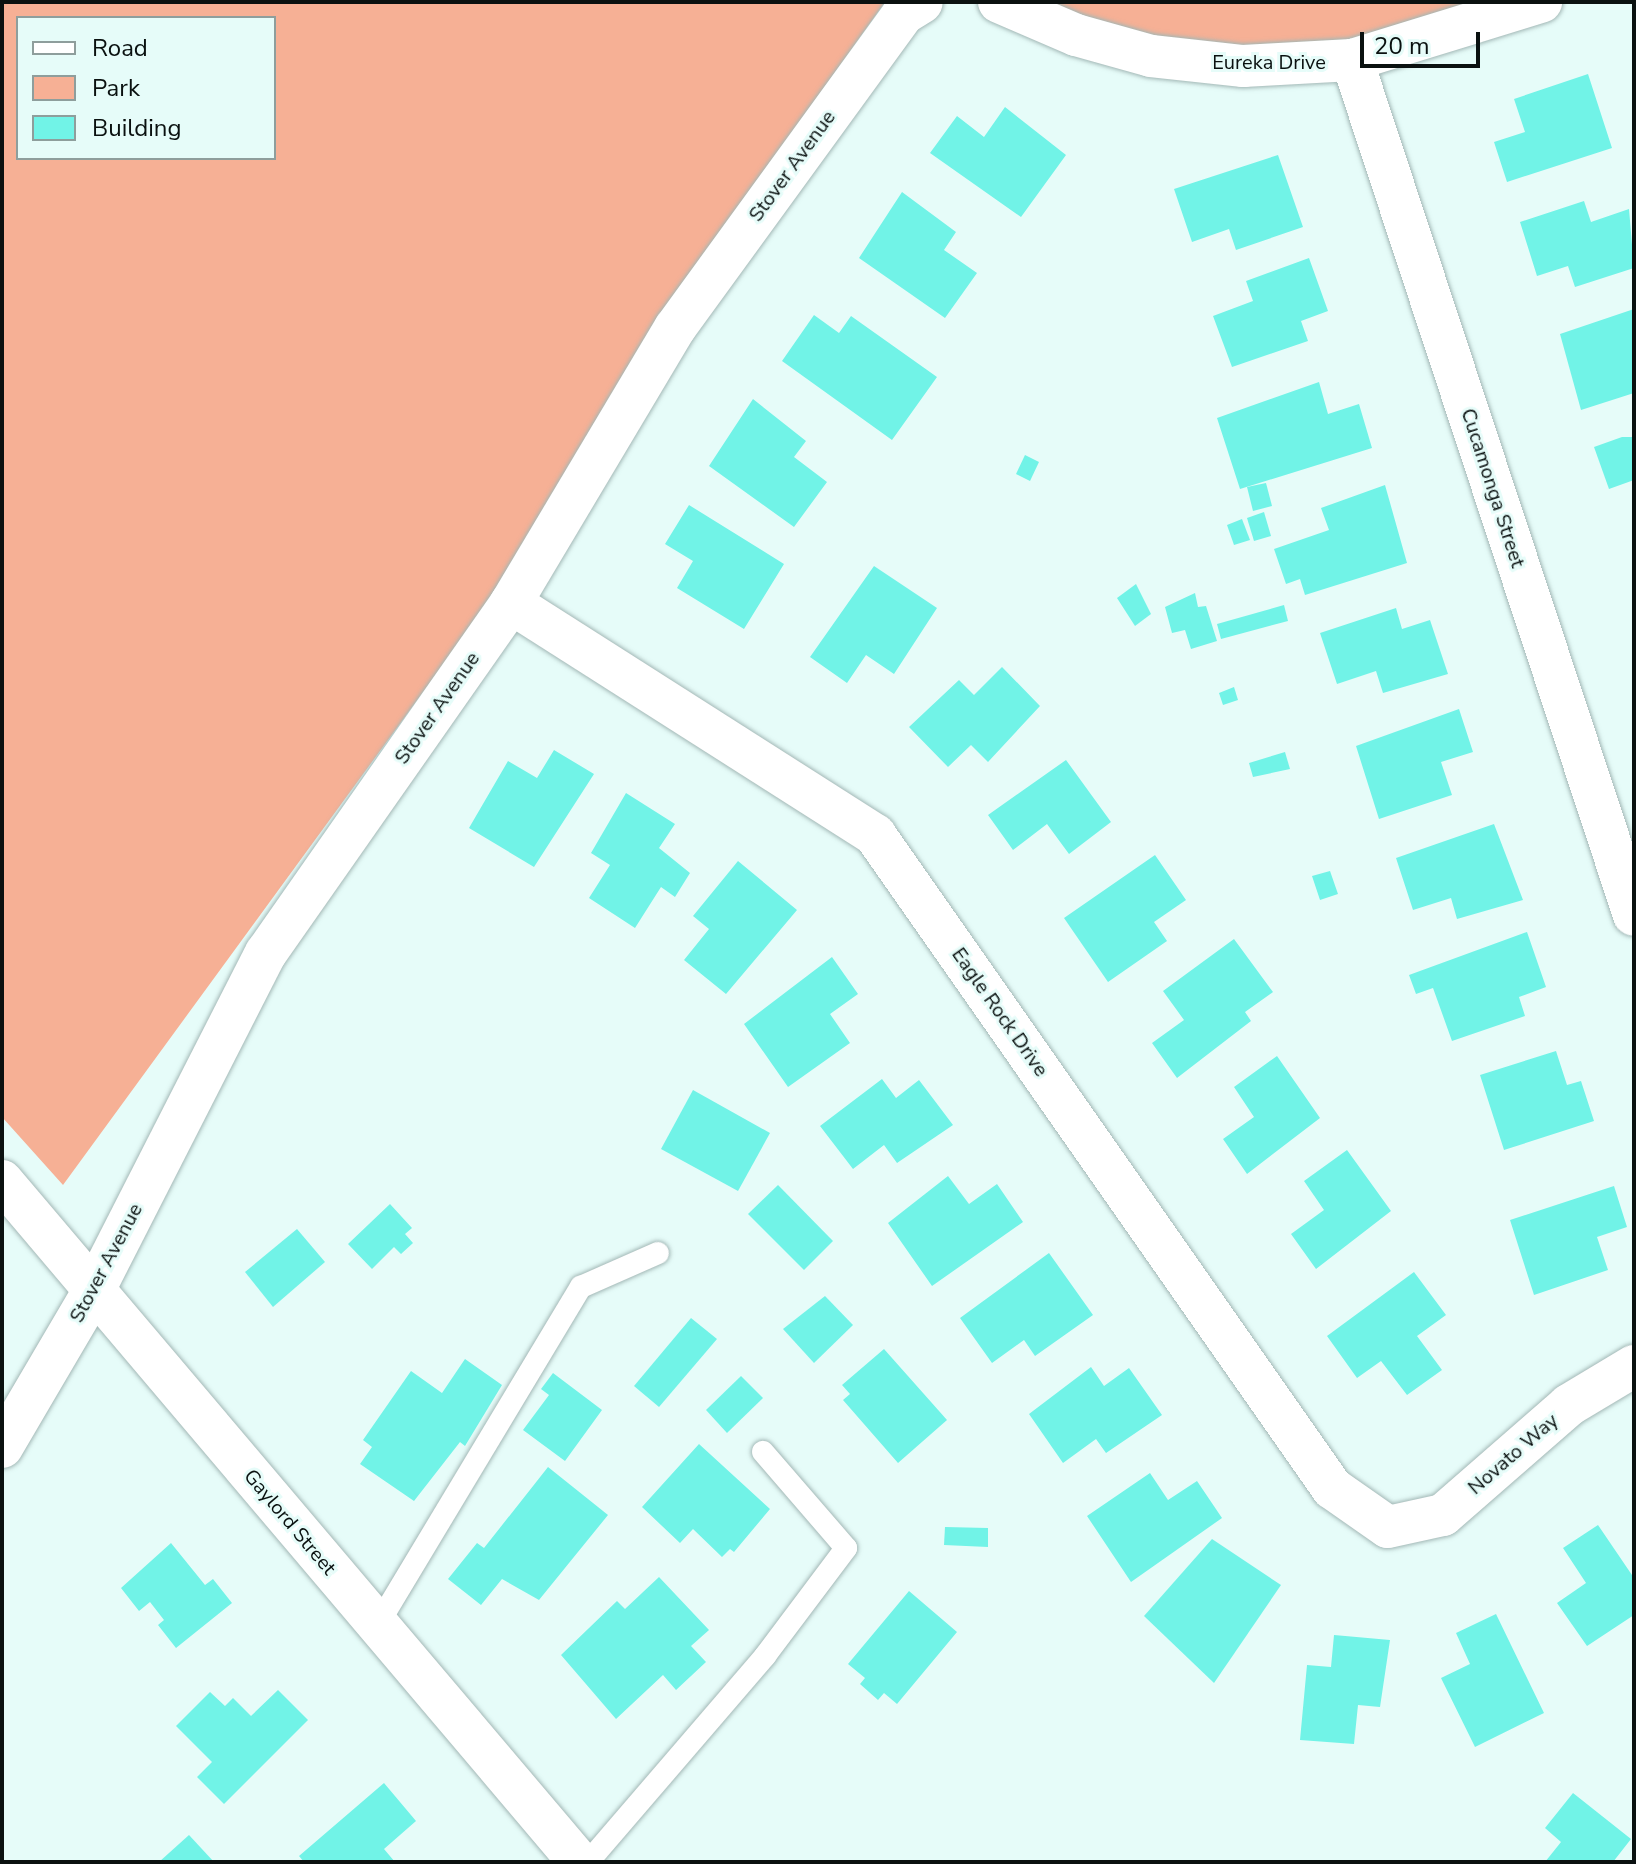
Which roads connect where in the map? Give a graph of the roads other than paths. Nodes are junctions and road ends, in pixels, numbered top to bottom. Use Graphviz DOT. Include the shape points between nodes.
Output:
graph roads {
  1 [pos="922,2"];
  2 [pos="999,2"];
  3 [pos="1541,2"];
  4 [pos="1352,60"];
  5 [pos="511,603"];
  6 [pos="1634,915"];
  7 [pos="2,1181"];
  8 [pos="658,1253"];
  9 [pos="94,1290"];
  10 [pos="1634,1366"];
  11 [pos="2,1447"];
  12 [pos="763,1452"];
  13 [pos="1388,1527"];
  14 [pos="377,1626"];
  15 [pos="579,1862"];
  16 [pos="588,1862"];
  1 -- 5 [label="street, Stover Avenue" via="903,14 675,328"];
  2 -- 4 [label="street, Eureka Drive" via="1076,35 1151,56 1243,66"];
  3 -- 4 [label="street, Eureka Drive"];
  4 -- 6 [label="street, Cucamonga Street"];
  5 -- 9 [label="street, Stover Avenue" via="266,953"];
  5 -- 13 [label="street, Eagle Rock Drive" via="875,835 1332,1488"];
  7 -- 9 [label="street, Gaylord Street"];
  8 -- 14 [label="lane" via="581,1287"];
  9 -- 11 [label="street, Stover Avenue"];
  9 -- 14 [label="street, Gaylord Street"];
  10 -- 13 [label="street, Novato Way" via="1569,1405 1443,1515"];
  12 -- 16 [label="lane" via="846,1548 765,1656"];
  14 -- 15 [label="street, Gaylord Street"];
}
